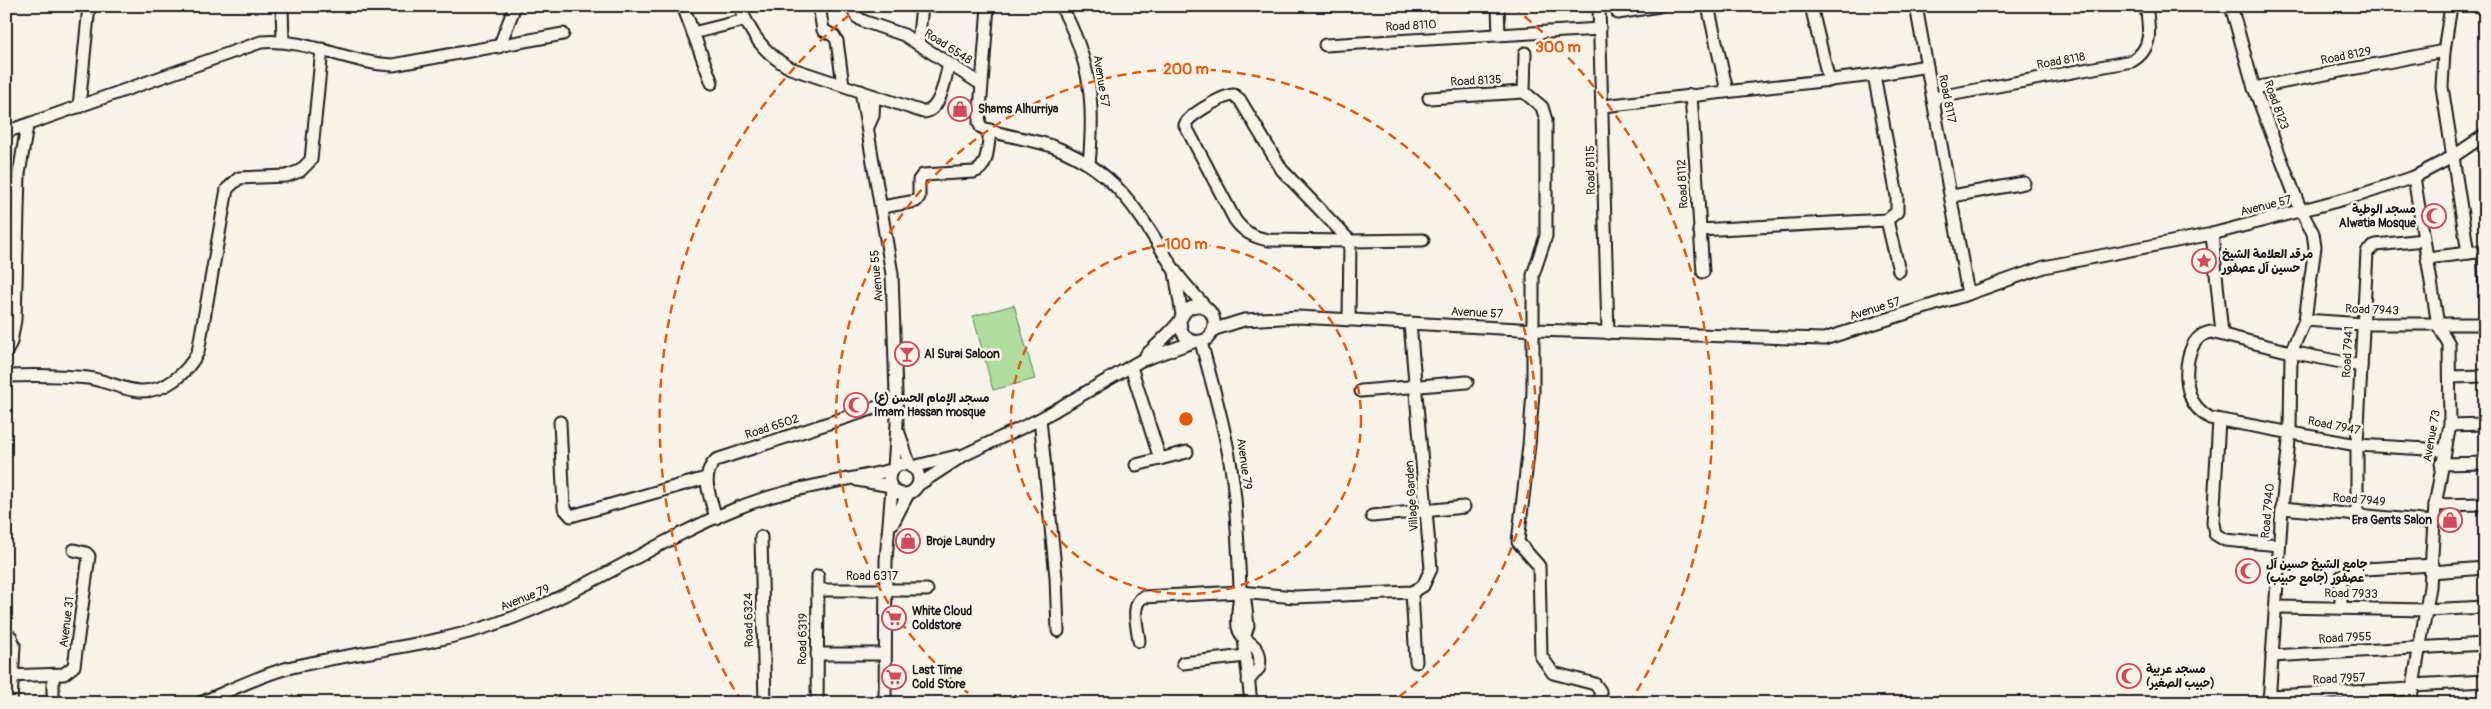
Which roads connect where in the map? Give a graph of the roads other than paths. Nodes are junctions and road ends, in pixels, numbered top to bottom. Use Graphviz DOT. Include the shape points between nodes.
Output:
graph roads {
  1 [pos="89,6"];
  2 [pos="282,6"];
  3 [pos="515,6"];
  4 [pos="683,6"];
  5 [pos="740,6"];
  6 [pos="819,6"];
  7 [pos="851,6"];
  8 [pos="922,6"];
  9 [pos="988,6"];
  10 [pos="1061,6"];
  11 [pos="1498,6"];
  12 [pos="1599,6"];
  13 [pos="1659,6"];
  14 [pos="1708,6"];
  15 [pos="1811,6"];
  16 [pos="1916,6"];
  17 [pos="2146,6"];
  18 [pos="2231,6"];
  19 [pos="2451,6"];
  20 [pos="1618,13"];
  21 [pos="745,20"];
  22 [pos="1600,29"];
  23 [pos="693,33"];
  24 [pos="563,34"];
  25 [pos="1499,35"];
  26 [pos="282,41"];
  27 [pos="918,44"];
  28 [pos="1325,45"];
  29 [pos="499,47"];
  30 [pos="322,49"];
  31 [pos="2444,51"];
  32 [pos="1525,53"];
  33 [pos="950,64"];
  34 [pos="1927,66"];
  35 [pos="1874,75"];
  36 [pos="1829,81"];
  37 [pos="712,83"];
  38 [pos="981,84"];
  39 [pos="843,85"];
  40 [pos="2254,88"];
  41 [pos="861,91"];
  42 [pos="1726,91"];
  43 [pos="1524,92"];
  44 [pos="1691,95"];
  45 [pos="874,96"];
  46 [pos="1429,98"];
  47 [pos="1933,98"];
  48 [pos="1604,106"];
  49 [pos="79,107"];
  50 [pos="27,126"];
  51 [pos="868,127"];
  52 [pos="990,130"];
  53 [pos="6,132"];
  54 [pos="2485,135"];
  55 [pos="2454,156"];
  56 [pos="1088,164"];
  57 [pos="2414,177"];
  58 [pos="2024,183"];
  59 [pos="1952,196"];
  60 [pos="882,207"];
  61 [pos="2301,212"];
  62 [pos="1887,220"];
  63 [pos="1699,230"];
  64 [pos="2212,234"];
  65 [pos="1423,240"];
  66 [pos="2424,240"];
  67 [pos="1350,241"];
  68 [pos="2484,251"];
  69 [pos="2468,253"];
  70 [pos="2427,258"];
  71 [pos="1174,270"];
  72 [pos="1899,270"];
  73 [pos="1703,272"];
  74 [pos="2485,288"];
  75 [pos="1968,294"];
  76 [pos="1210,312"];
  77 [pos="1181,318"];
  78 [pos="1244,320"];
  79 [pos="1349,320"];
  80 [pos="2305,320"];
  81 [pos="1410,322"];
  82 [pos="2363,324"];
  83 [pos="2485,324"];
  84 [pos="2438,325"];
  85 [pos="1215,328"];
  86 [pos="1535,330"];
  87 [pos="1608,333"];
  88 [pos="2222,333"];
  89 [pos="1197,342"];
  90 [pos="2291,352"];
  91 [pos="6,354"];
  92 [pos="1136,364"];
  93 [pos="2361,366"];
  94 [pos="6,376"];
  95 [pos="2451,376"];
  96 [pos="2485,376"];
  97 [pos="1467,382"];
  98 [pos="1417,386"];
  99 [pos="1361,391"];
  100 [pos="896,401"];
  101 [pos="1040,419"];
  102 [pos="2219,420"];
  103 [pos="560,422"];
  104 [pos="897,424"];
  105 [pos="2485,424"];
  106 [pos="2450,425"];
  107 [pos="2290,431"];
  108 [pos="2357,445"];
  109 [pos="2445,450"];
  110 [pos="1187,452"];
  111 [pos="964,455"];
  112 [pos="1160,459"];
  113 [pos="2485,463"];
  114 [pos="2441,464"];
  115 [pos="1136,465"];
  116 [pos="911,466"];
  117 [pos="893,469"];
  118 [pos="706,478"];
  119 [pos="845,479"];
  120 [pos="918,485"];
  121 [pos="891,487"];
  122 [pos="908,494"];
  123 [pos="2485,504"];
  124 [pos="2435,505"];
  125 [pos="1464,507"];
  126 [pos="2282,508"];
  127 [pos="1427,511"];
  128 [pos="2357,513"];
  129 [pos="1372,516"];
  130 [pos="716,518"];
  131 [pos="2434,522"];
  132 [pos="888,534"];
  133 [pos="761,537"];
  134 [pos="2279,545"];
  135 [pos="74,550"];
  136 [pos="2485,568"];
  137 [pos="2432,569"];
  138 [pos="818,576"];
  139 [pos="818,590"];
  140 [pos="886,590"];
  141 [pos="927,590"];
  142 [pos="1240,592"];
  143 [pos="1412,592"];
  144 [pos="2276,607"];
  145 [pos="2341,607"];
  146 [pos="2485,607"];
  147 [pos="2426,610"];
  148 [pos="1058,631"];
  149 [pos="6,634"];
  150 [pos="1244,638"];
  151 [pos="1139,641"];
  152 [pos="2485,644"];
  153 [pos="2420,648"];
  154 [pos="817,654"];
  155 [pos="885,654"];
  156 [pos="1246,656"];
  157 [pos="2272,656"];
  158 [pos="1416,662"];
  159 [pos="1183,663"];
  160 [pos="9,676"];
  161 [pos="53,676"];
  162 [pos="1248,681"];
  163 [pos="2485,681"];
  164 [pos="2412,687"];
  165 [pos="2269,699"];
  166 [pos="11,703"];
  167 [pos="53,703"];
  168 [pos="200,703"];
  169 [pos="765,703"];
  170 [pos="817,703"];
  171 [pos="885,703"];
  172 [pos="1250,703"];
  173 [pos="1601,703"];
  174 [pos="2410,703"];
  1 -- 49 [label="street"];
  2 -- 26 [label="street"];
  3 -- 29 [label="street"];
  4 -- 23 [label="street"];
  5 -- 21 [label="street"];
  6 -- 39 [label="street" via="823,30 837,41"];
  7 -- 27 [label="street, Road 6548" via="863,21 896,32"];
  8 -- 27 [label="street"];
  9 -- 38 [label="street"];
  10 -- 56 [label="street, Avenue 57" via="1075,31 1088,74 1092,111"];
  11 -- 25 [label="street"];
  12 -- 22 [label="street, Road 8115"];
  13 -- 20 [label="street"];
  14 -- 42 [label="street"];
  15 -- 36 [label="street"];
  16 -- 34 [label="street, Road 8117"];
  17 -- 47 [label="street, Road 8118" via="2148,44 2132,61"];
  18 -- 40 [label="street, Road 8123"];
  19 -- 31 [label="street"];
  21 -- 23 [label="street"];
  21 -- 39 [label="street" via="759,44 778,62"];
  22 -- 25 [label="street, Road 8110"];
  22 -- 48 [label="street, Road 8115"];
  23 -- 37 [label="street"];
  24 -- 29 [label="street"];
  25 -- 28 [label="street, Road 8110"];
  26 -- 30 [label="street"];
  26 -- 49 [label="street" via="251,44"];
  27 -- 33 [label="street, Road 6548"];
  29 -- 30 [label="street" via="393,65 372,63"];
  30 -- 94 [label="street" via="311,160 300,172 286,176 239,178 227,189 198,352 187,370 165,385 140,391 90,378 47,374"];
  31 -- 40 [label="street, Road 8129"];
  31 -- 55 [label="street" via="2444,112"];
  32 -- 43 [label="street"];
  33 -- 38 [label="street, Road 6548"];
  33 -- 45 [label="street" via="937,104 931,110 923,112"];
  34 -- 35 [label="street"];
  34 -- 47 [label="street, Road 8117"];
  35 -- 36 [label="street"];
  35 -- 62 [label="street" via="1897,196 1896,212"];
  36 -- 42 [label="street"];
  38 -- 52 [label="street" via="979,123"];
  39 -- 41 [label="street"];
  40 -- 61 [label="street, Road 8123"];
  41 -- 45 [label="street"];
  41 -- 51 [label="street, Avenue 55"];
  42 -- 44 [label="street"];
  43 -- 46 [label="street, Road 8135"];
  43 -- 86 [label="street" via="1542,107 1546,120 1546,236 1533,275"];
  44 -- 48 [label="street"];
  44 -- 63 [label="street, Road 8112"];
  45 -- 51 [label="street, Avenue 55" via="873,116"];
  47 -- 59 [label="street, Road 8117"];
  48 -- 87 [label="street, Road 8115"];
  49 -- 50 [label="street"];
  50 -- 53 [label="street"];
  50 -- 91 [label="street" via="18,190 15,320 12,342"];
  51 -- 60 [label="street, Avenue 55"];
  52 -- 56 [label="street" via="1058,148"];
  52 -- 60 [label="street" via="981,169 923,176 919,180 920,197 916,201"];
  54 -- 55 [label="street, Avenue 57"];
  55 -- 57 [label="street, Avenue 57"];
  55 -- 69 [label="street"];
  56 -- 71 [label="street" via="1113,182 1134,204"];
  57 -- 61 [label="street, Avenue 57"];
  57 -- 66 [label="street, Avenue 73"];
  58 -- 59 [label="street"];
  59 -- 75 [label="street, Road 8117"];
  60 -- 100 [label="street, Avenue 55" via="894,296"];
  61 -- 64 [label="street, Avenue 57"];
  61 -- 80 [label="street, Road 8123" via="2313,233 2315,247"];
  62 -- 63 [label="street"];
  62 -- 72 [label="street"];
  63 -- 73 [label="street, Road 8112"];
  64 -- 75 [label="street, Avenue 57" via="2044,268"];
  64 -- 88 [label="street"];
  65 -- 67 [label="street"];
  66 -- 70 [label="street, Avenue 73"];
  66 -- 82 [label="street, Road 7941" via="2376,245 2368,249"];
  67 -- 67 [label="street" via="1282,170 1238,97 1226,96 1188,118 1186,128 1241,228 1268,240"];
  67 -- 79 [label="street"];
  68 -- 69 [label="street"];
  68 -- 74 [label="street"];
  69 -- 70 [label="street"];
  70 -- 84 [label="street, Avenue 73"];
  71 -- 76 [label="street"];
  71 -- 77 [label="street"];
  75 -- 87 [label="street, Avenue 57" via="1824,339"];
  76 -- 77 [label="street" via="1193,307"];
  76 -- 78 [label="street, Avenue 57"];
  76 -- 85 [label="street"];
  77 -- 89 [label="street" via="1180,330 1185,337"];
  77 -- 92 [label="street"];
  78 -- 79 [label="street, Avenue 57" via="1298,317"];
  78 -- 85 [label="street, Avenue 57"];
  79 -- 81 [label="street, Avenue 57"];
  80 -- 82 [label="street, Road 7943"];
  80 -- 90 [label="street, Road 8123"];
  81 -- 86 [label="street, Avenue 57"];
  81 -- 98 [label="street, Village Garden"];
  82 -- 84 [label="street, Road 7943"];
  82 -- 93 [label="street, Road 7941"];
  83 -- 84 [label="street, Road 7943"];
  84 -- 95 [label="street, Avenue 73" via="2449,344"];
  85 -- 89 [label="street" via="1212,335"];
  86 -- 87 [label="street, Avenue 57"];
  86 -- 173 [label="street" via="1529,445 1518,542 1540,566 1541,656 1553,673 1595,684 1600,691"];
  88 -- 90 [label="street"];
  88 -- 102 [label="street, Road 7947" via="2206,332 2198,338 2187,374 2195,406 2202,413"];
  89 -- 92 [label="street"];
  89 -- 142 [label="street, Avenue 79" via="1223,423 1231,466"];
  90 -- 93 [label="street"];
  90 -- 107 [label="street, Road 7940"];
  92 -- 101 [label="street"];
  92 -- 112 [label="street"];
  93 -- 108 [label="street, Road 7941"];
  95 -- 96 [label="street"];
  95 -- 106 [label="street, Avenue 73"];
  97 -- 98 [label="street"];
  98 -- 99 [label="street"];
  98 -- 127 [label="street, Village Garden"];
  100 -- 104 [label="street, Avenue 55"];
  100 -- 118 [label="street, Road 6502" via="722,457 711,465"];
  101 -- 111 [label="street"];
  101 -- 148 [label="street" via="1056,577"];
  102 -- 107 [label="street, Road 7947"];
  102 -- 134 [label="street" via="2215,534 2224,540"];
  103 -- 118 [label="street" via="564,508 571,516"];
  104 -- 116 [label="street, Avenue 55"];
  104 -- 117 [label="street, Avenue 55"];
  105 -- 106 [label="street"];
  106 -- 109 [label="street, Avenue 73"];
  107 -- 108 [label="street, Road 7947"];
  107 -- 126 [label="street, Road 7940"];
  108 -- 109 [label="street, Road 7947"];
  108 -- 128 [label="street, Road 7941"];
  109 -- 114 [label="street, Avenue 73"];
  110 -- 112 [label="street"];
  111 -- 116 [label="street"];
  111 -- 120 [label="street"];
  112 -- 115 [label="street"];
  113 -- 114 [label="street"];
  114 -- 124 [label="street, Avenue 73"];
  116 -- 117 [label="street" via="905,464"];
  116 -- 120 [label="street" via="919,475"];
  117 -- 119 [label="street, Avenue 79"];
  117 -- 121 [label="street"];
  118 -- 130 [label="street"];
  119 -- 121 [label="street, Avenue 79"];
  119 -- 130 [label="street, Avenue 79" via="788,490"];
  120 -- 122 [label="street"];
  121 -- 122 [label="street" via="896,492"];
  121 -- 132 [label="street"];
  122 -- 132 [label="street"];
  123 -- 124 [label="street"];
  124 -- 131 [label="street, Avenue 73"];
  125 -- 127 [label="street"];
  126 -- 128 [label="street, Road 7949"];
  126 -- 134 [label="street, Road 7940"];
  127 -- 129 [label="street"];
  127 -- 143 [label="street, Village Garden" via="1431,569 1423,586"];
  128 -- 131 [label="street, Road 7949"];
  130 -- 168 [label="street, Avenue 79" via="579,589 496,624 453,636 288,668"];
  131 -- 137 [label="street, Avenue 73"];
  132 -- 140 [label="street"];
  133 -- 169 [label="street, Road 6324"];
  134 -- 144 [label="street, Road 7940"];
  135 -- 161 [label="street, Avenue 31" via="89,556 76,660 70,671"];
  136 -- 137 [label="street"];
  137 -- 145 [label="street" via="2348,570 2340,582"];
  137 -- 147 [label="street, Avenue 73"];
  138 -- 139 [label="street, Road 6319"];
  139 -- 140 [label="street, Road 6317"];
  139 -- 154 [label="street, Road 6319"];
  140 -- 141 [label="street, Road 6317"];
  140 -- 155 [label="street"];
  142 -- 143 [label="street" via="1287,596"];
  142 -- 150 [label="street, Avenue 79" via="1238,626"];
  142 -- 151 [label="street" via="1143,597 1136,608"];
  143 -- 158 [label="street"];
  144 -- 145 [label="street, Road 7933"];
  144 -- 157 [label="street, Road 7940"];
  145 -- 147 [label="street, Road 7933"];
  146 -- 147 [label="street, Road 7933"];
  147 -- 153 [label="street, Avenue 73"];
  149 -- 160 [label="street" via="14,645"];
  150 -- 156 [label="street, Avenue 79"];
  150 -- 162 [label="street" via="1257,648 1260,665"];
  152 -- 153 [label="street, Road 7955"];
  153 -- 157 [label="street, Road 7955"];
  153 -- 164 [label="street, Avenue 73"];
  154 -- 155 [label="street"];
  154 -- 170 [label="street, Road 6319"];
  155 -- 171 [label="street"];
  156 -- 159 [label="street"];
  156 -- 162 [label="street, Avenue 79"];
  157 -- 165 [label="street, Road 7940"];
  160 -- 161 [label="street, Avenue 31"];
  160 -- 166 [label="street"];
  161 -- 167 [label="street"];
  162 -- 172 [label="street, Avenue 79"];
  163 -- 164 [label="street, Road 7957"];
  164 -- 165 [label="street, Road 7957"];
  164 -- 174 [label="street, Avenue 73"];
}
